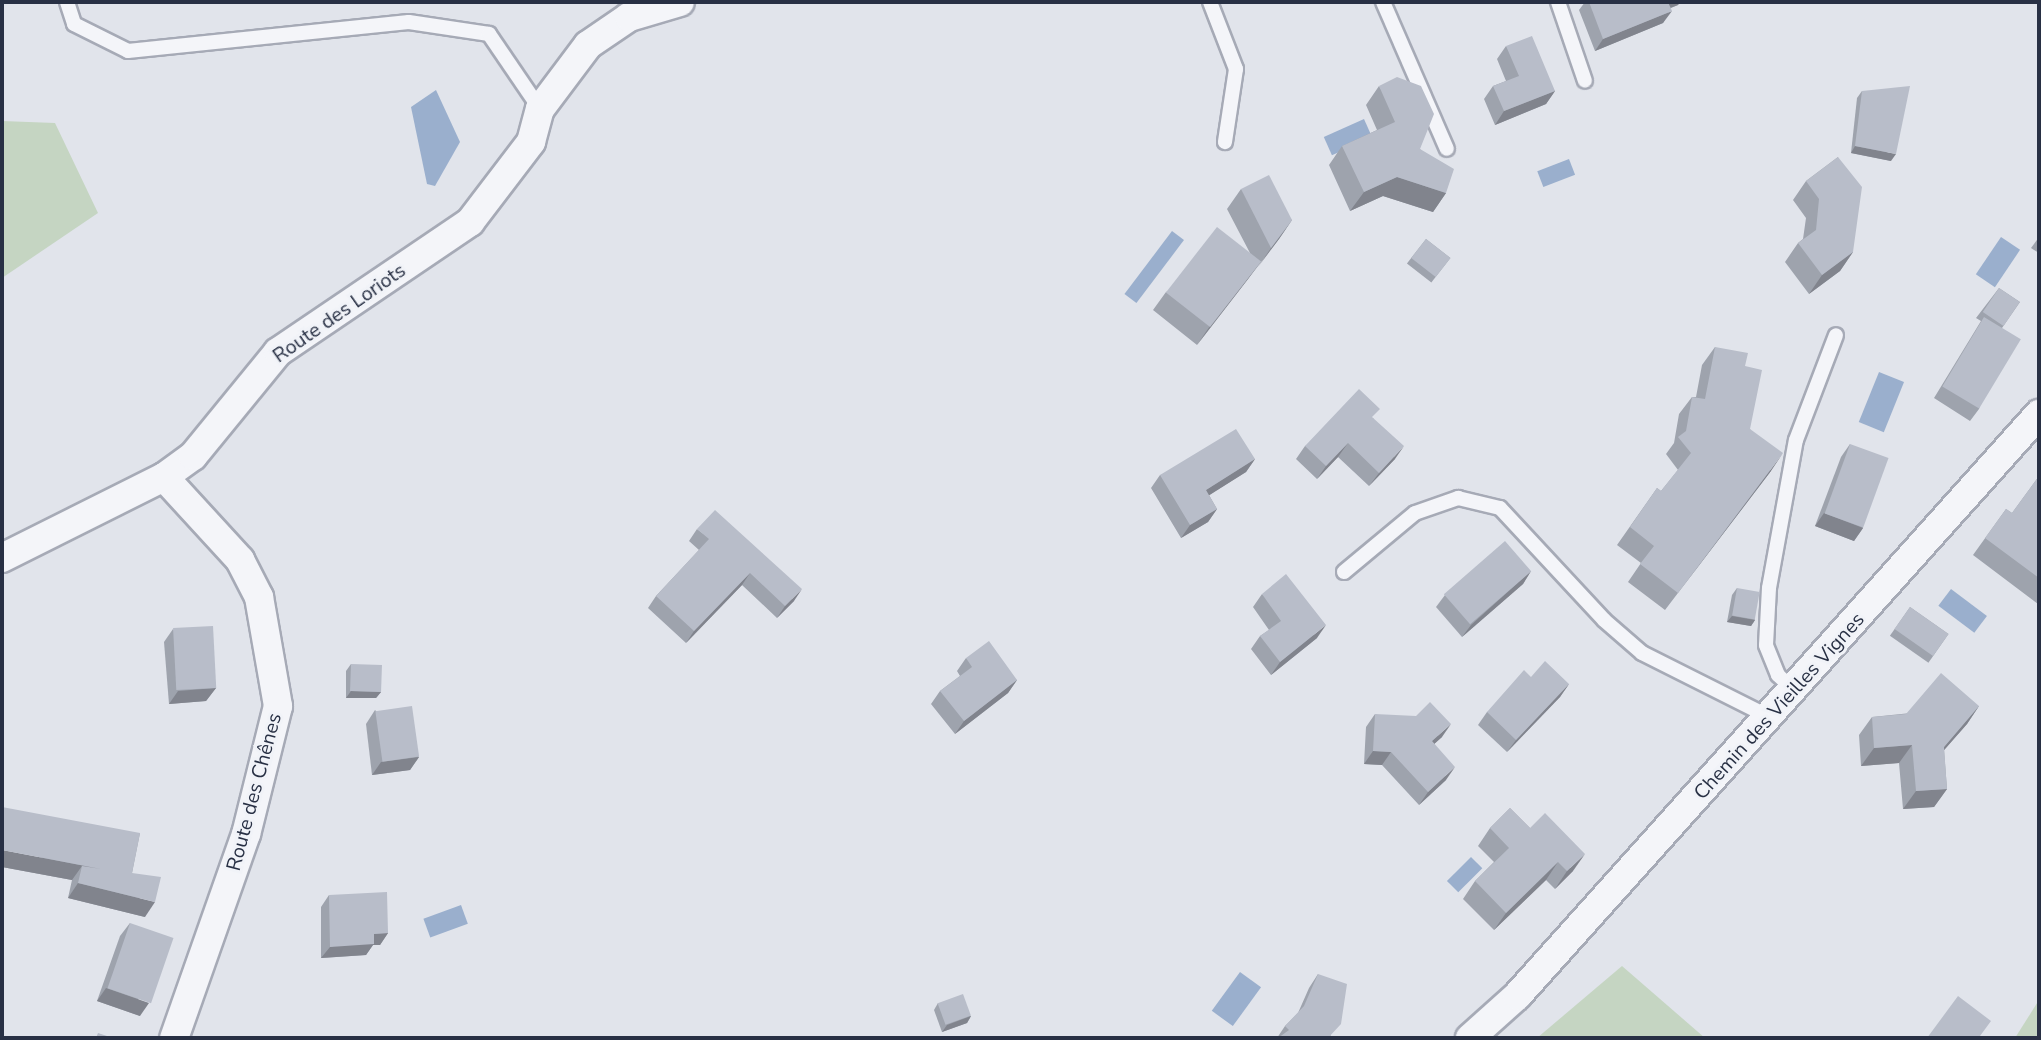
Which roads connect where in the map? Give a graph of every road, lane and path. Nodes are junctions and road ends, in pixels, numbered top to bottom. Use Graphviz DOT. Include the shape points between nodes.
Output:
graph roads {
  1 [pos="67,2"];
  2 [pos="680,2"];
  3 [pos="1210,2"];
  4 [pos="1383,2"];
  5 [pos="1558,2"];
  6 [pos="1585,81"];
  7 [pos="540,109"];
  8 [pos="1225,142"];
  9 [pos="1447,149"];
  10 [pos="1836,335"];
  11 [pos="2039,414"];
  12 [pos="164,477"];
  13 [pos="2,558"];
  14 [pos="1344,572"];
  15 [pos="1794,690"];
  16 [pos="1769,717"];
  17 [pos="174,1038"];
  18 [pos="1470,1038"];
  1 -- 7 [label="lane" via="74,24 128,51 409,22 489,34"];
  2 -- 7 [label="street, Route des Loriots" via="629,17 588,45"];
  3 -- 8 [label="lane" via="1236,69"];
  4 -- 9 [label="lane"];
  5 -- 6 [label="lane"];
  7 -- 12 [label="street, Route des Loriots" via="531,142 470,222 278,352 193,456"];
  10 -- 15 [label="lane" via="1796,440 1769,588 1766,645 1778,675"];
  11 -- 15 [label="street, Chemin des Vieilles Vignes"];
  12 -- 13 [label="street, Route des Loriots"];
  12 -- 17 [label="street, Route des Chênes" via="240,560 259,597 278,706 246,834"];
  14 -- 16 [label="lane" via="1415,513 1458,498 1500,508 1604,620 1642,653"];
  15 -- 16 [label="street, Chemin des Vieilles Vignes"];
  16 -- 18 [label="street, Chemin des Vieilles Vignes" via="1517,996"];
}
